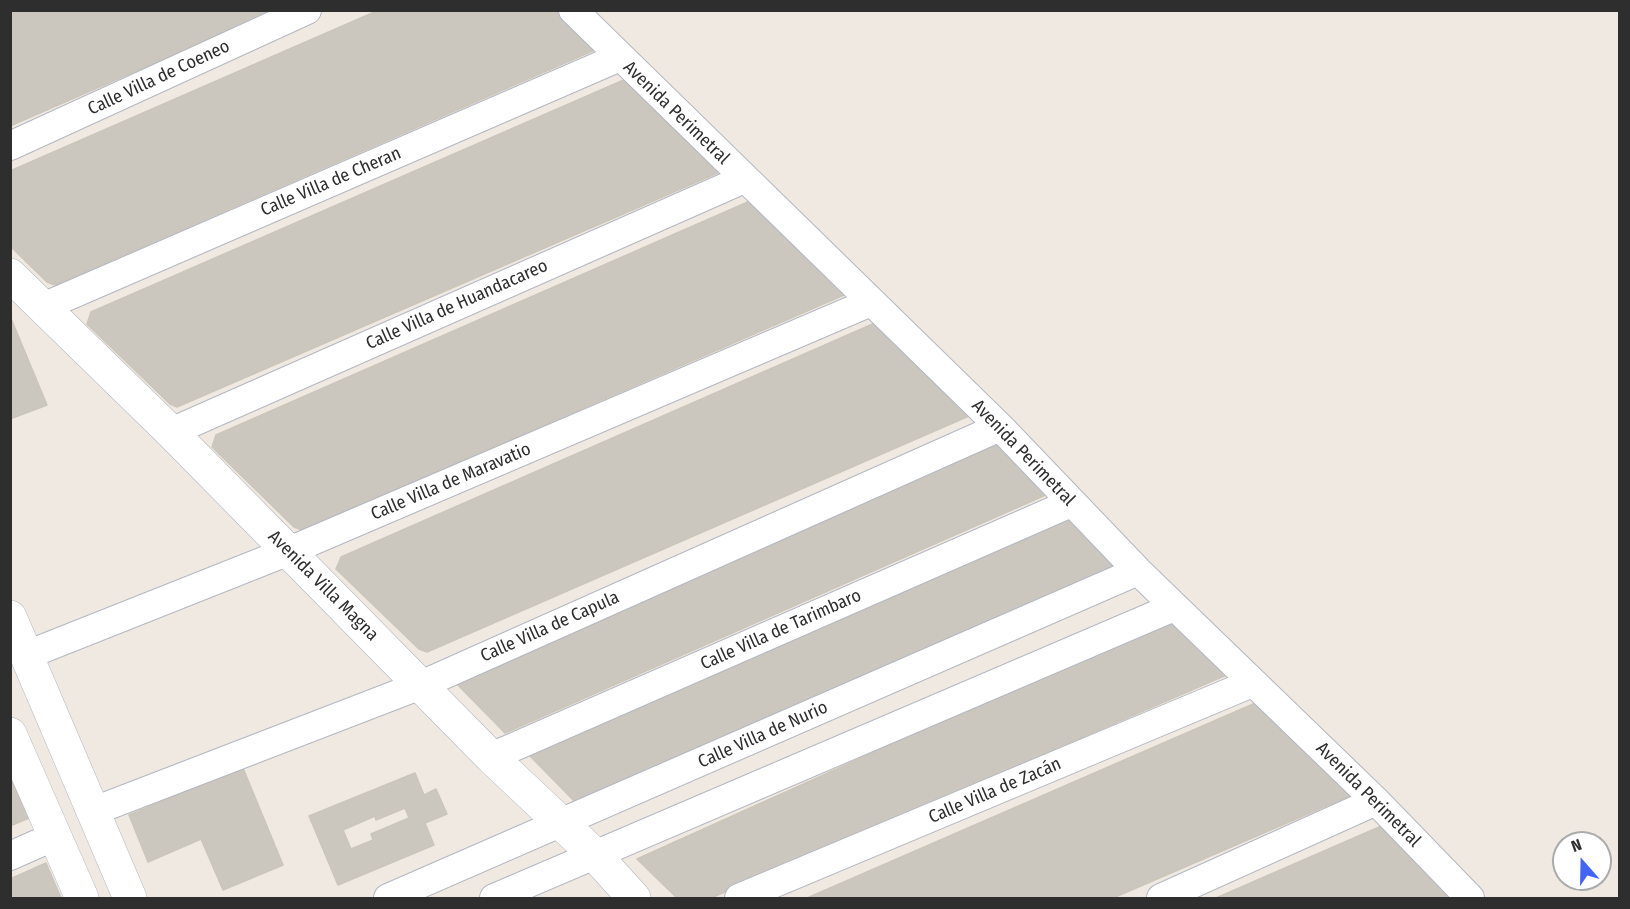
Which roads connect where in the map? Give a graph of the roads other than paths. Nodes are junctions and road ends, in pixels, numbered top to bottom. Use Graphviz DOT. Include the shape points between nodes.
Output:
graph roads {
  1 [pos="307,10"];
  2 [pos="573,10"];
  3 [pos="620,57"];
  4 [pos="10,146"];
  5 [pos="744,179"];
  6 [pos="10,275"];
  7 [pos="871,302"];
  8 [pos="43,307"];
  9 [pos="1000,427"];
  10 [pos="171,432"];
  11 [pos="1071,503"];
  12 [pos="289,551"];
  13 [pos="1138,571"];
  14 [pos="1174,607"];
  15 [pos="10,617"];
  16 [pos="27,655"];
  17 [pos="1252,683"];
  18 [pos="421,685"];
  19 [pos="10,734"];
  20 [pos="491,758"];
  21 [pos="1376,801"];
  22 [pos="94,811"];
  23 [pos="561,823"];
  24 [pos="55,836"];
  25 [pos="595,855"];
  26 [pos="10,856"];
  27 [pos="82,898"];
  28 [pos="130,898"];
  29 [pos="388,898"];
  30 [pos="494,898"];
  31 [pos="634,898"];
  32 [pos="738,898"];
  33 [pos="1161,898"];
  34 [pos="1470,898"];
  1 -- 4 [label="street, Calle Villa de Coeneo"];
  2 -- 3 [label="street, Avenida Perimetral"];
  3 -- 5 [label="street, Avenida Perimetral"];
  3 -- 8 [label="street, Calle Villa de Cheran"];
  5 -- 7 [label="street, Avenida Perimetral"];
  5 -- 10 [label="street, Calle Villa de Huandacareo"];
  6 -- 8 [label="street, Avenida Villa Magna"];
  7 -- 9 [label="street, Avenida Perimetral"];
  7 -- 12 [label="street, Calle Villa de Maravatio"];
  8 -- 10 [label="street, Avenida Villa Magna"];
  9 -- 11 [label="street, Avenida Perimetral"];
  9 -- 18 [label="street, Calle Villa de Capula"];
  10 -- 12 [label="street, Avenida Villa Magna"];
  11 -- 13 [label="street, Avenida Perimetral"];
  11 -- 20 [label="street, Calle Villa de Tarimbaro"];
  12 -- 16 [label="street, Calle Villa de Maravatio"];
  12 -- 18 [label="street, Avenida Villa Magna"];
  13 -- 14 [label="street, Avenida Perimetral"];
  13 -- 23 [label="street, Calle Villa de Nurio"];
  14 -- 17 [label="street, Avenida Perimetral"];
  14 -- 25 [label="street"];
  15 -- 16 [label="street"];
  16 -- 22 [label="street"];
  17 -- 21 [label="street, Avenida Perimetral"];
  17 -- 32 [label="street, Calle Villa de Zacán"];
  18 -- 20 [label="street, Avenida Villa Magna"];
  18 -- 22 [label="street, Calle Villa de Capula"];
  19 -- 24 [label="street"];
  20 -- 23 [label="street, Avenida Villa Magna"];
  21 -- 33 [label="street"];
  21 -- 34 [label="street, Avenida Perimetral"];
  22 -- 28 [label="street"];
  23 -- 25 [label="street, Avenida Villa Magna"];
  23 -- 29 [label="street, Calle Villa de Nurio"];
  24 -- 26 [label="street"];
  24 -- 27 [label="street"];
  25 -- 30 [label="street"];
  25 -- 31 [label="street, Avenida Villa Magna"];
}
